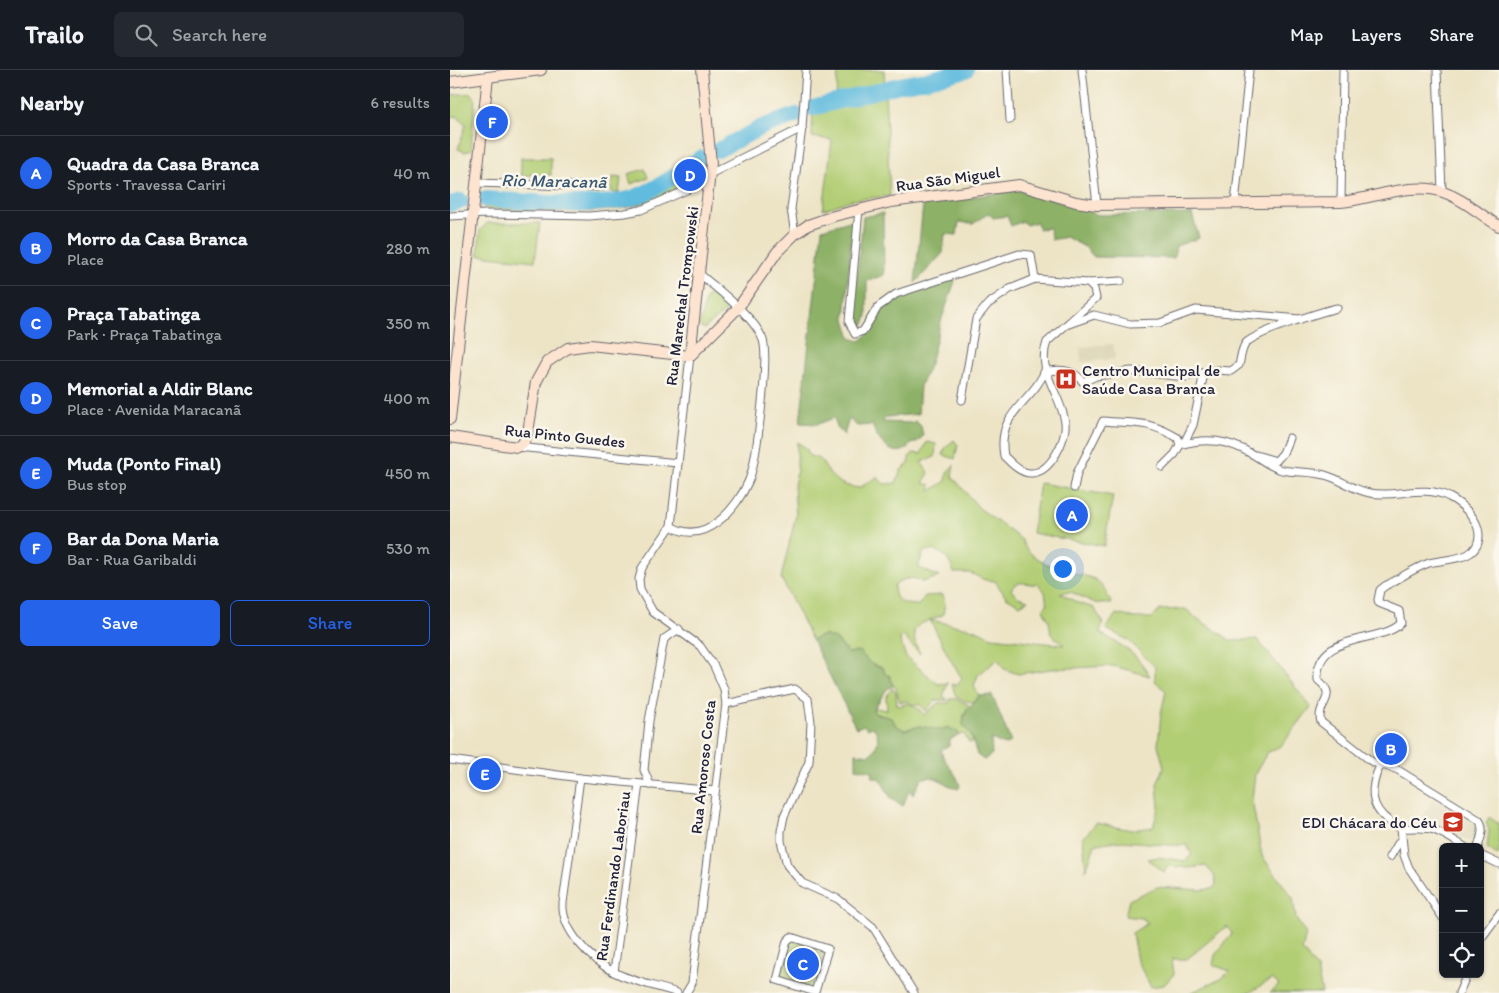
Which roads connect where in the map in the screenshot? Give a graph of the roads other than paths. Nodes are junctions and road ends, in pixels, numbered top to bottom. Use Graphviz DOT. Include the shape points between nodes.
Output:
graph roads {
  1 [pos="541,70"];
  2 [pos="702,70"];
  3 [pos="806,70"];
  4 [pos="1007,70"];
  5 [pos="1082,70"];
  6 [pos="1249,70"];
  7 [pos="1343,70"];
  8 [pos="1437,70"];
  9 [pos="488,77"];
  10 [pos="450,82"];
  11 [pos="1010,120"];
  12 [pos="802,128"];
  13 [pos="710,174"];
  14 [pos="603,187"];
  15 [pos="475,188"];
  16 [pos="1442,191"];
  17 [pos="1341,202"];
  18 [pos="1235,203"];
  19 [pos="1096,205"];
  20 [pos="859,209"];
  21 [pos="473,210"];
  22 [pos="450,216"];
  23 [pos="1499,226"];
  24 [pos="795,234"];
  25 [pos="700,274"];
  26 [pos="1035,279"];
  27 [pos="1121,281"];
  28 [pos="1088,282"];
  29 [pos="738,308"];
  30 [pos="1337,308"];
  31 [pos="1308,316"];
  32 [pos="1064,325"];
  33 [pos="690,356"];
  34 [pos="1047,369"];
  35 [pos="1204,373"];
  36 [pos="962,400"];
  37 [pos="450,419"];
  38 [pos="450,437"];
  39 [pos="1289,438"];
  40 [pos="1182,444"];
  41 [pos="517,447"];
  42 [pos="1253,455"];
  43 [pos="678,463"];
  44 [pos="1162,467"];
  45 [pos="1074,488"];
  46 [pos="671,526"];
  47 [pos="678,629"];
  48 [pos="726,704"];
  49 [pos="450,760"];
  50 [pos="1380,766"];
  51 [pos="580,778"];
  52 [pos="639,784"];
  53 [pos="650,785"];
  54 [pos="715,791"];
  55 [pos="1401,828"];
  56 [pos="1402,837"];
  57 [pos="1458,843"];
  58 [pos="1479,843"];
  59 [pos="1390,857"];
  60 [pos="1484,857"];
  61 [pos="1499,864"];
  62 [pos="1439,912"];
  63 [pos="1499,914"];
  64 [pos="1484,935"];
  65 [pos="614,972"];
  66 [pos="1465,978"];
  67 [pos="907,982"];
  68 [pos="794,990"];
  69 [pos="677,993"];
  70 [pos="686,993"];
  71 [pos="905,993"];
  72 [pos="914,993"];
  73 [pos="1459,993"];
  1 -- 9 [label="street"];
  2 -- 13 [label="street, Rua Marechal Trompowski"];
  3 -- 12 [label="street"];
  4 -- 11 [label="street"];
  5 -- 19 [label="street"];
  6 -- 18 [label="street"];
  7 -- 17 [label="street"];
  8 -- 16 [label="street"];
  9 -- 10 [label="street"];
  9 -- 15 [label="street"];
  12 -- 13 [label="street"];
  12 -- 24 [label="street" via="792,209"];
  13 -- 21 [label="street" via="698,186 625,213 589,216"];
  13 -- 25 [label="street, Rua Marechal Trompowski"];
  14 -- 15 [label="street"];
  15 -- 21 [label="street"];
  16 -- 17 [label="street, Rua São Miguel" via="1412,189"];
  16 -- 23 [label="street, Rua São Miguel"];
  17 -- 18 [label="street, Rua São Miguel"];
  18 -- 19 [label="street, Rua São Miguel"];
  19 -- 20 [label="street, Rua São Miguel" via="1019,185"];
  20 -- 24 [label="street, Rua São Miguel" via="808,225"];
  20 -- 26 [label="street" via="849,322 855,334 864,331 878,308 896,294 1019,254 1031,255"];
  21 -- 22 [label="street"];
  21 -- 37 [label="street"];
  24 -- 29 [label="street, Rua São Miguel" via="777,252"];
  25 -- 29 [label="street"];
  25 -- 33 [label="street, Rua Marechal Trompowski"];
  26 -- 28 [label="street"];
  26 -- 36 [label="street" via="1010,289 988,304 976,319"];
  27 -- 28 [label="street"];
  28 -- 32 [label="street" via="1096,298"];
  29 -- 33 [label="street, Rua São Miguel"];
  29 -- 46 [label="street" via="763,340 766,358 754,466 739,497 712,526 699,533 688,533"];
  30 -- 31 [label="street"];
  31 -- 32 [label="street" via="1286,319 1196,310 1160,323 1130,324 1094,315"];
  31 -- 35 [label="street" via="1247,343 1234,370"];
  32 -- 34 [label="street" via="1047,342 1043,352"];
  33 -- 41 [label="street" via="590,345 562,351 547,362 536,382 528,432 524,442"];
  33 -- 43 [label="street, Rua Marechal Trompowski"];
  34 -- 34 [label="street" via="1008,419 1002,439 1004,456 1028,473 1042,471 1053,460 1064,431 1064,416 1049,382"];
  34 -- 35 [label="street" via="1070,372 1083,382 1096,376 1130,370 1170,377"];
  35 -- 40 [label="street" via="1194,425"];
  38 -- 41 [label="street, Rua Pinto Guedes"];
  39 -- 42 [label="street" via="1284,453 1276,461"];
  40 -- 42 [label="street" via="1208,439"];
  40 -- 44 [label="street"];
  40 -- 45 [label="street" via="1178,438 1156,426 1104,421 1077,473"];
  41 -- 43 [label="street, Rua Pinto Guedes"];
  42 -- 50 [label="street" via="1281,469 1326,475 1370,493 1438,493 1459,503 1472,517 1479,534 1475,548 1469,554 1429,563 1380,590 1379,603 1399,611 1402,619 1394,629 1339,645 1321,662 1318,680 1327,689 1328,696 1319,718"];
  43 -- 46 [label="street, Rua Marechal Trompowski"];
  46 -- 47 [label="street, Rua Amoroso Costa" via="642,568 639,579 640,589 654,612"];
  47 -- 48 [label="street, Rua Amoroso Costa" via="700,646 714,666 724,689"];
  47 -- 53 [label="street, Rua Ferdinando Laboriau" via="664,639 644,770"];
  48 -- 54 [label="street, Rua Amoroso Costa"];
  48 -- 67 [label="street" via="795,689 808,699 811,722 809,762 784,816 783,854 787,865 802,883 838,899 873,927"];
  49 -- 51 [label="street"];
  50 -- 55 [label="street" via="1373,786 1376,809 1385,819"];
  50 -- 58 [label="street" via="1398,770 1479,820 1482,825"];
  51 -- 52 [label="street"];
  51 -- 65 [label="street" via="562,914 575,940"];
  52 -- 53 [label="street"];
  52 -- 65 [label="street, Rua Ferdinando Laboriau"];
  53 -- 54 [label="street"];
  54 -- 70 [label="street, Rua Amoroso Costa" via="692,983"];
  55 -- 56 [label="street"];
  55 -- 57 [label="street" via="1435,830"];
  56 -- 59 [label="street"];
  56 -- 62 [label="street" via="1409,868"];
  60 -- 61 [label="street"];
  63 -- 64 [label="street"];
  65 -- 69 [label="street"];
  66 -- 73 [label="street"];
  67 -- 71 [label="street"];
  67 -- 72 [label="street"];
  68 -- 68 [label="street" via="815,992 829,952 826,948 791,937 776,978"];
}
